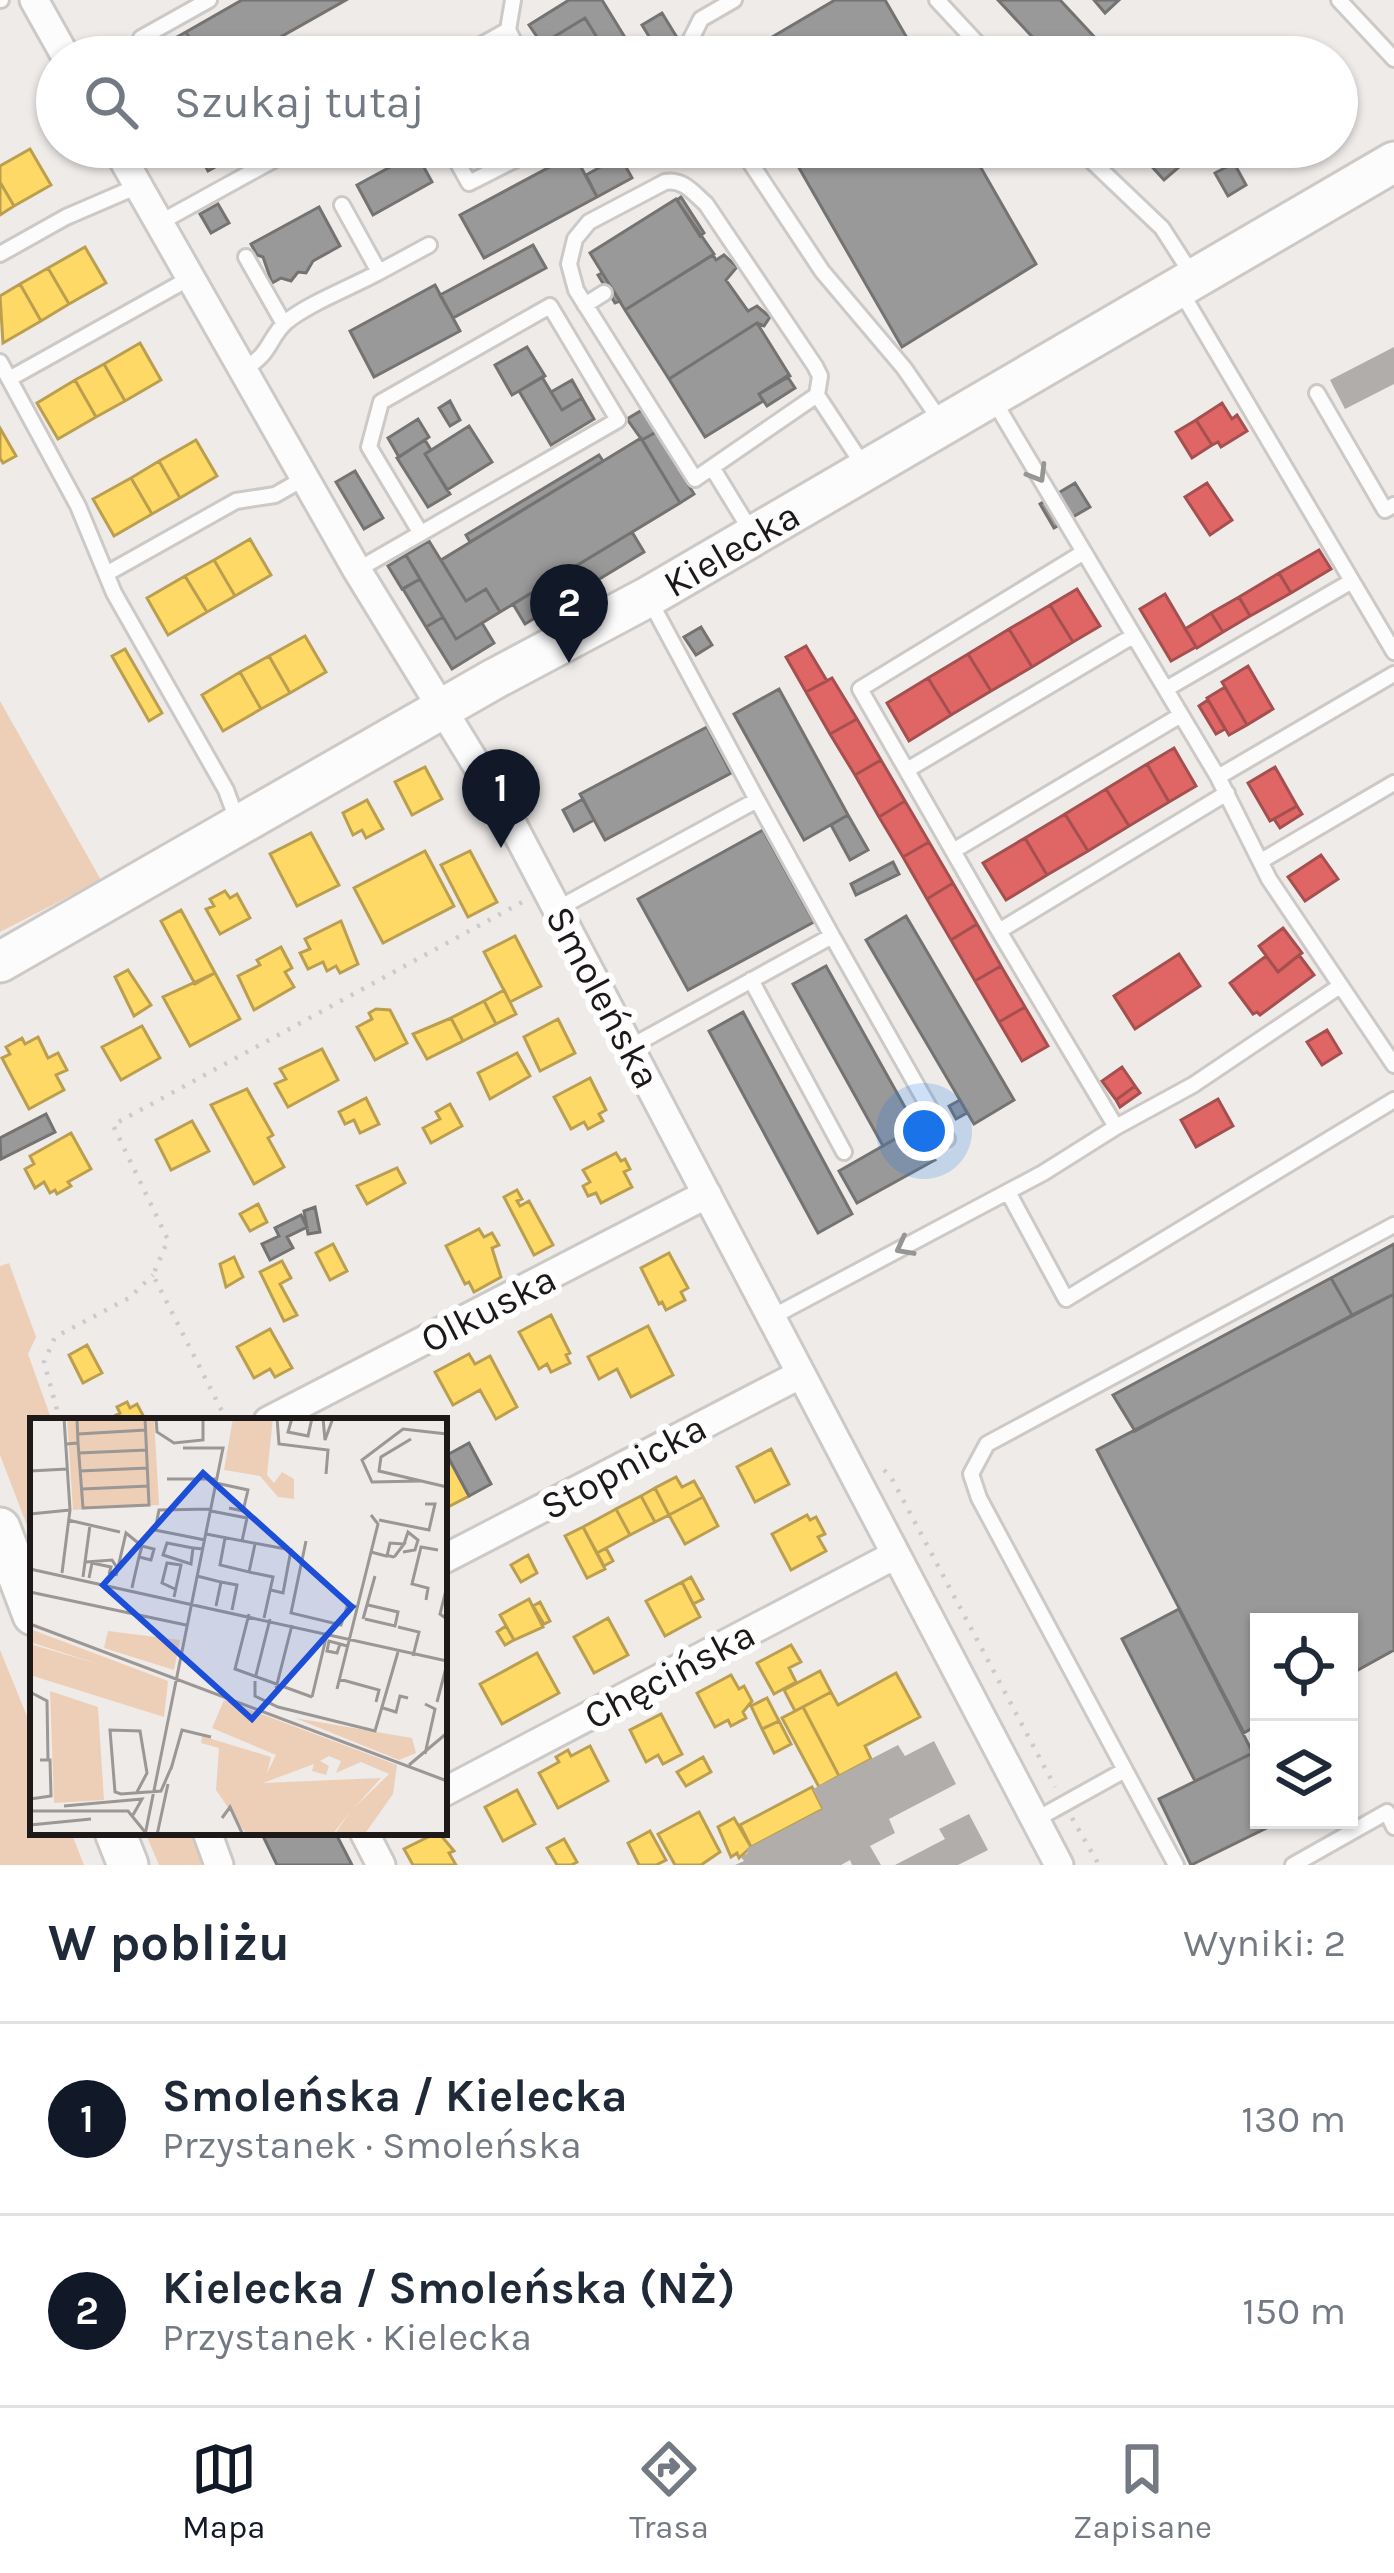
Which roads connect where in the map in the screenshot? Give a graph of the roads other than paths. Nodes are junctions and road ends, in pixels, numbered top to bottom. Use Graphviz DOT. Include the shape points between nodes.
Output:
graph roads {
  1 [pos="34,0"];
  2 [pos="513,0"];
  3 [pos="734,0"];
  4 [pos="938,0"];
  5 [pos="1339,0"];
  6 [pos="203,1"];
  7 [pos="508,30"];
  8 [pos="54,36"];
  9 [pos="143,36"];
  10 [pos="497,36"];
  11 [pos="511,36"];
  12 [pos="692,36"];
  13 [pos="971,36"];
  14 [pos="1394,58"];
  15 [pos="1394,162"];
  16 [pos="128,168"];
  17 [pos="258,168"];
  18 [pos="460,168"];
  19 [pos="500,168"];
  20 [pos="754,168"];
  21 [pos="1099,168"];
  22 [pos="138,186"];
  23 [pos="342,205"];
  24 [pos="159,223"];
  25 [pos="429,245"];
  26 [pos="0,254"];
  27 [pos="246,256"];
  28 [pos="379,272"];
  29 [pos="190,278"];
  30 [pos="1186,282"];
  31 [pos="604,293"];
  32 [pos="585,305"];
  33 [pos="284,324"];
  34 [pos="0,362"];
  35 [pos="242,370"];
  36 [pos="9,379"];
  37 [pos="1316,393"];
  38 [pos="817,395"];
  39 [pos="991,396"];
  40 [pos="942,424"];
  41 [pos="713,469"];
  42 [pos="866,469"];
  43 [pos="304,479"];
  44 [pos="1394,505"];
  45 [pos="420,532"];
  46 [pos="754,535"];
  47 [pos="1084,553"];
  48 [pos="357,571"];
  49 [pos="106,574"];
  50 [pos="1352,581"];
  51 [pos="648,597"];
  52 [pos="1133,636"];
  53 [pos="1394,652"];
  54 [pos="1390,676"];
  55 [pos="1166,689"];
  56 [pos="1394,693"];
  57 [pos="444,709"];
  58 [pos="1180,715"];
  59 [pos="907,770"];
  60 [pos="1218,777"];
  61 [pos="1394,783"];
  62 [pos="1227,793"];
  63 [pos="758,800"];
  64 [pos="239,825"];
  65 [pos="953,851"];
  66 [pos="1261,861"];
  67 [pos="552,899"];
  68 [pos="999,931"];
  69 [pos="832,936"];
  70 [pos="0,962"];
  71 [pos="751,980"];
  72 [pos="1340,986"];
  73 [pos="630,1047"];
  74 [pos="1394,1065"];
  75 [pos="1394,1100"];
  76 [pos="1116,1127"];
  77 [pos="947,1138"];
  78 [pos="844,1152"];
  79 [pos="1008,1192"];
  80 [pos="707,1194"];
  81 [pos="1394,1225"];
  82 [pos="772,1317"];
  83 [pos="802,1374"];
  84 [pos="274,1418"];
  85 [pos="0,1528"];
  86 [pos="895,1555"];
  87 [pos="447,1557"];
  88 [pos="30,1607"];
  89 [pos="1125,1770"];
  90 [pos="447,1790"];
  91 [pos="1392,1816"];
  92 [pos="1035,1820"];
  93 [pos="116,1835"];
  94 [pos="208,1835"];
  95 [pos="367,1835"];
  96 [pos="1048,1861"];
  97 [pos="128,1865"];
  98 [pos="219,1865"];
  99 [pos="381,1865"];
  100 [pos="1175,1865"];
  101 [pos="1292,1865"];
  1 -- 8 [label="street"];
  2 -- 7 [label="lane"];
  3 -- 12 [label="lane" via="701,19"];
  4 -- 13 [label="lane"];
  5 -- 14 [label="lane"];
  6 -- 9 [label="lane"];
  7 -- 10 [label="lane"];
  7 -- 11 [label="lane"];
  15 -- 30 [label="street, Kielecka"];
  16 -- 22 [label="street, Smoleńska"];
  17 -- 24 [label="lane"];
  18 -- 19 [label="lane" via="469,184"];
  20 -- 40 [label="lane" via="822,271"];
  21 -- 30 [label="lane" via="1162,228"];
  22 -- 24 [label="street, Smoleńska"];
  22 -- 26 [label="lane"];
  23 -- 28 [label="lane"];
  24 -- 29 [label="street, Smoleńska"];
  25 -- 28 [label="lane"];
  27 -- 33 [label="lane"];
  28 -- 33 [label="lane"];
  29 -- 35 [label="street, Smoleńska"];
  29 -- 36 [label="lane"];
  30 -- 39 [label="street, Kielecka"];
  30 -- 50 [label="lane"];
  31 -- 32 [label="lane"];
  32 -- 38 [label="lane" via="569,264 581,230 665,182 681,183 706,204 815,366"];
  32 -- 41 [label="lane" via="694,479"];
  33 -- 35 [label="lane"];
  34 -- 36 [label="lane"];
  35 -- 43 [label="street, Smoleńska"];
  36 -- 49 [label="lane"];
  37 -- 44 [label="lane" via="1385,510"];
  38 -- 41 [label="lane"];
  38 -- 42 [label="lane"];
  39 -- 40 [label="street, Kielecka"];
  39 -- 47 [label="lane, one-way"];
  40 -- 42 [label="street, Kielecka"];
  41 -- 46 [label="lane"];
  42 -- 46 [label="street, Kielecka"];
  43 -- 48 [label="street, Smoleńska"];
  43 -- 49 [label="lane" via="275,495 236,501"];
  45 -- 45 [label="lane" via="618,420 550,306 381,403 369,448"];
  45 -- 48 [label="lane"];
  46 -- 51 [label="street, Kielecka"];
  47 -- 52 [label="lane"];
  47 -- 59 [label="lane" via="860,688"];
  48 -- 57 [label="street, Smoleńska"];
  49 -- 64 [label="lane"];
  50 -- 53 [label="lane"];
  50 -- 55 [label="lane"];
  51 -- 57 [label="street, Kielecka"];
  51 -- 63 [label="lane"];
  52 -- 55 [label="lane"];
  52 -- 59 [label="lane"];
  54 -- 56 [label="lane"];
  54 -- 60 [label="lane"];
  55 -- 58 [label="lane"];
  57 -- 64 [label="street, Kielecka"];
  57 -- 67 [label="street, Smoleńska"];
  58 -- 60 [label="lane"];
  58 -- 65 [label="lane"];
  59 -- 65 [label="lane"];
  60 -- 62 [label="lane"];
  61 -- 66 [label="lane"];
  62 -- 66 [label="lane"];
  62 -- 68 [label="lane"];
  63 -- 67 [label="lane"];
  63 -- 69 [label="lane"];
  64 -- 70 [label="street, Kielecka"];
  65 -- 68 [label="lane"];
  66 -- 72 [label="lane"];
  67 -- 73 [label="street, Smoleńska"];
  68 -- 76 [label="lane"];
  69 -- 71 [label="lane"];
  69 -- 77 [label="lane"];
  71 -- 73 [label="lane"];
  71 -- 78 [label="lane"];
  72 -- 74 [label="lane"];
  72 -- 76 [label="lane"];
  73 -- 80 [label="street, Smoleńska"];
  75 -- 79 [label="lane" via="1066,1299"];
  76 -- 79 [label="lane"];
  79 -- 82 [label="lane, one-way"];
  80 -- 82 [label="street, Smoleńska"];
  80 -- 84 [label="street, Olkuska"];
  81 -- 89 [label="lane" via="987,1444 971,1474"];
  82 -- 83 [label="street, Smoleńska"];
  83 -- 86 [label="street, Smoleńska"];
  83 -- 87 [label="street, Stopnicka"];
  85 -- 88 [label="street"];
  86 -- 90 [label="street, Chęcińska"];
  86 -- 92 [label="street, Smoleńska"];
  89 -- 92 [label="lane"];
  89 -- 100 [label="lane"];
  91 -- 101 [label="lane"];
  92 -- 96 [label="street, Smoleńska"];
  93 -- 97 [label="street"];
  94 -- 98 [label="street"];
  95 -- 99 [label="street"];
}
